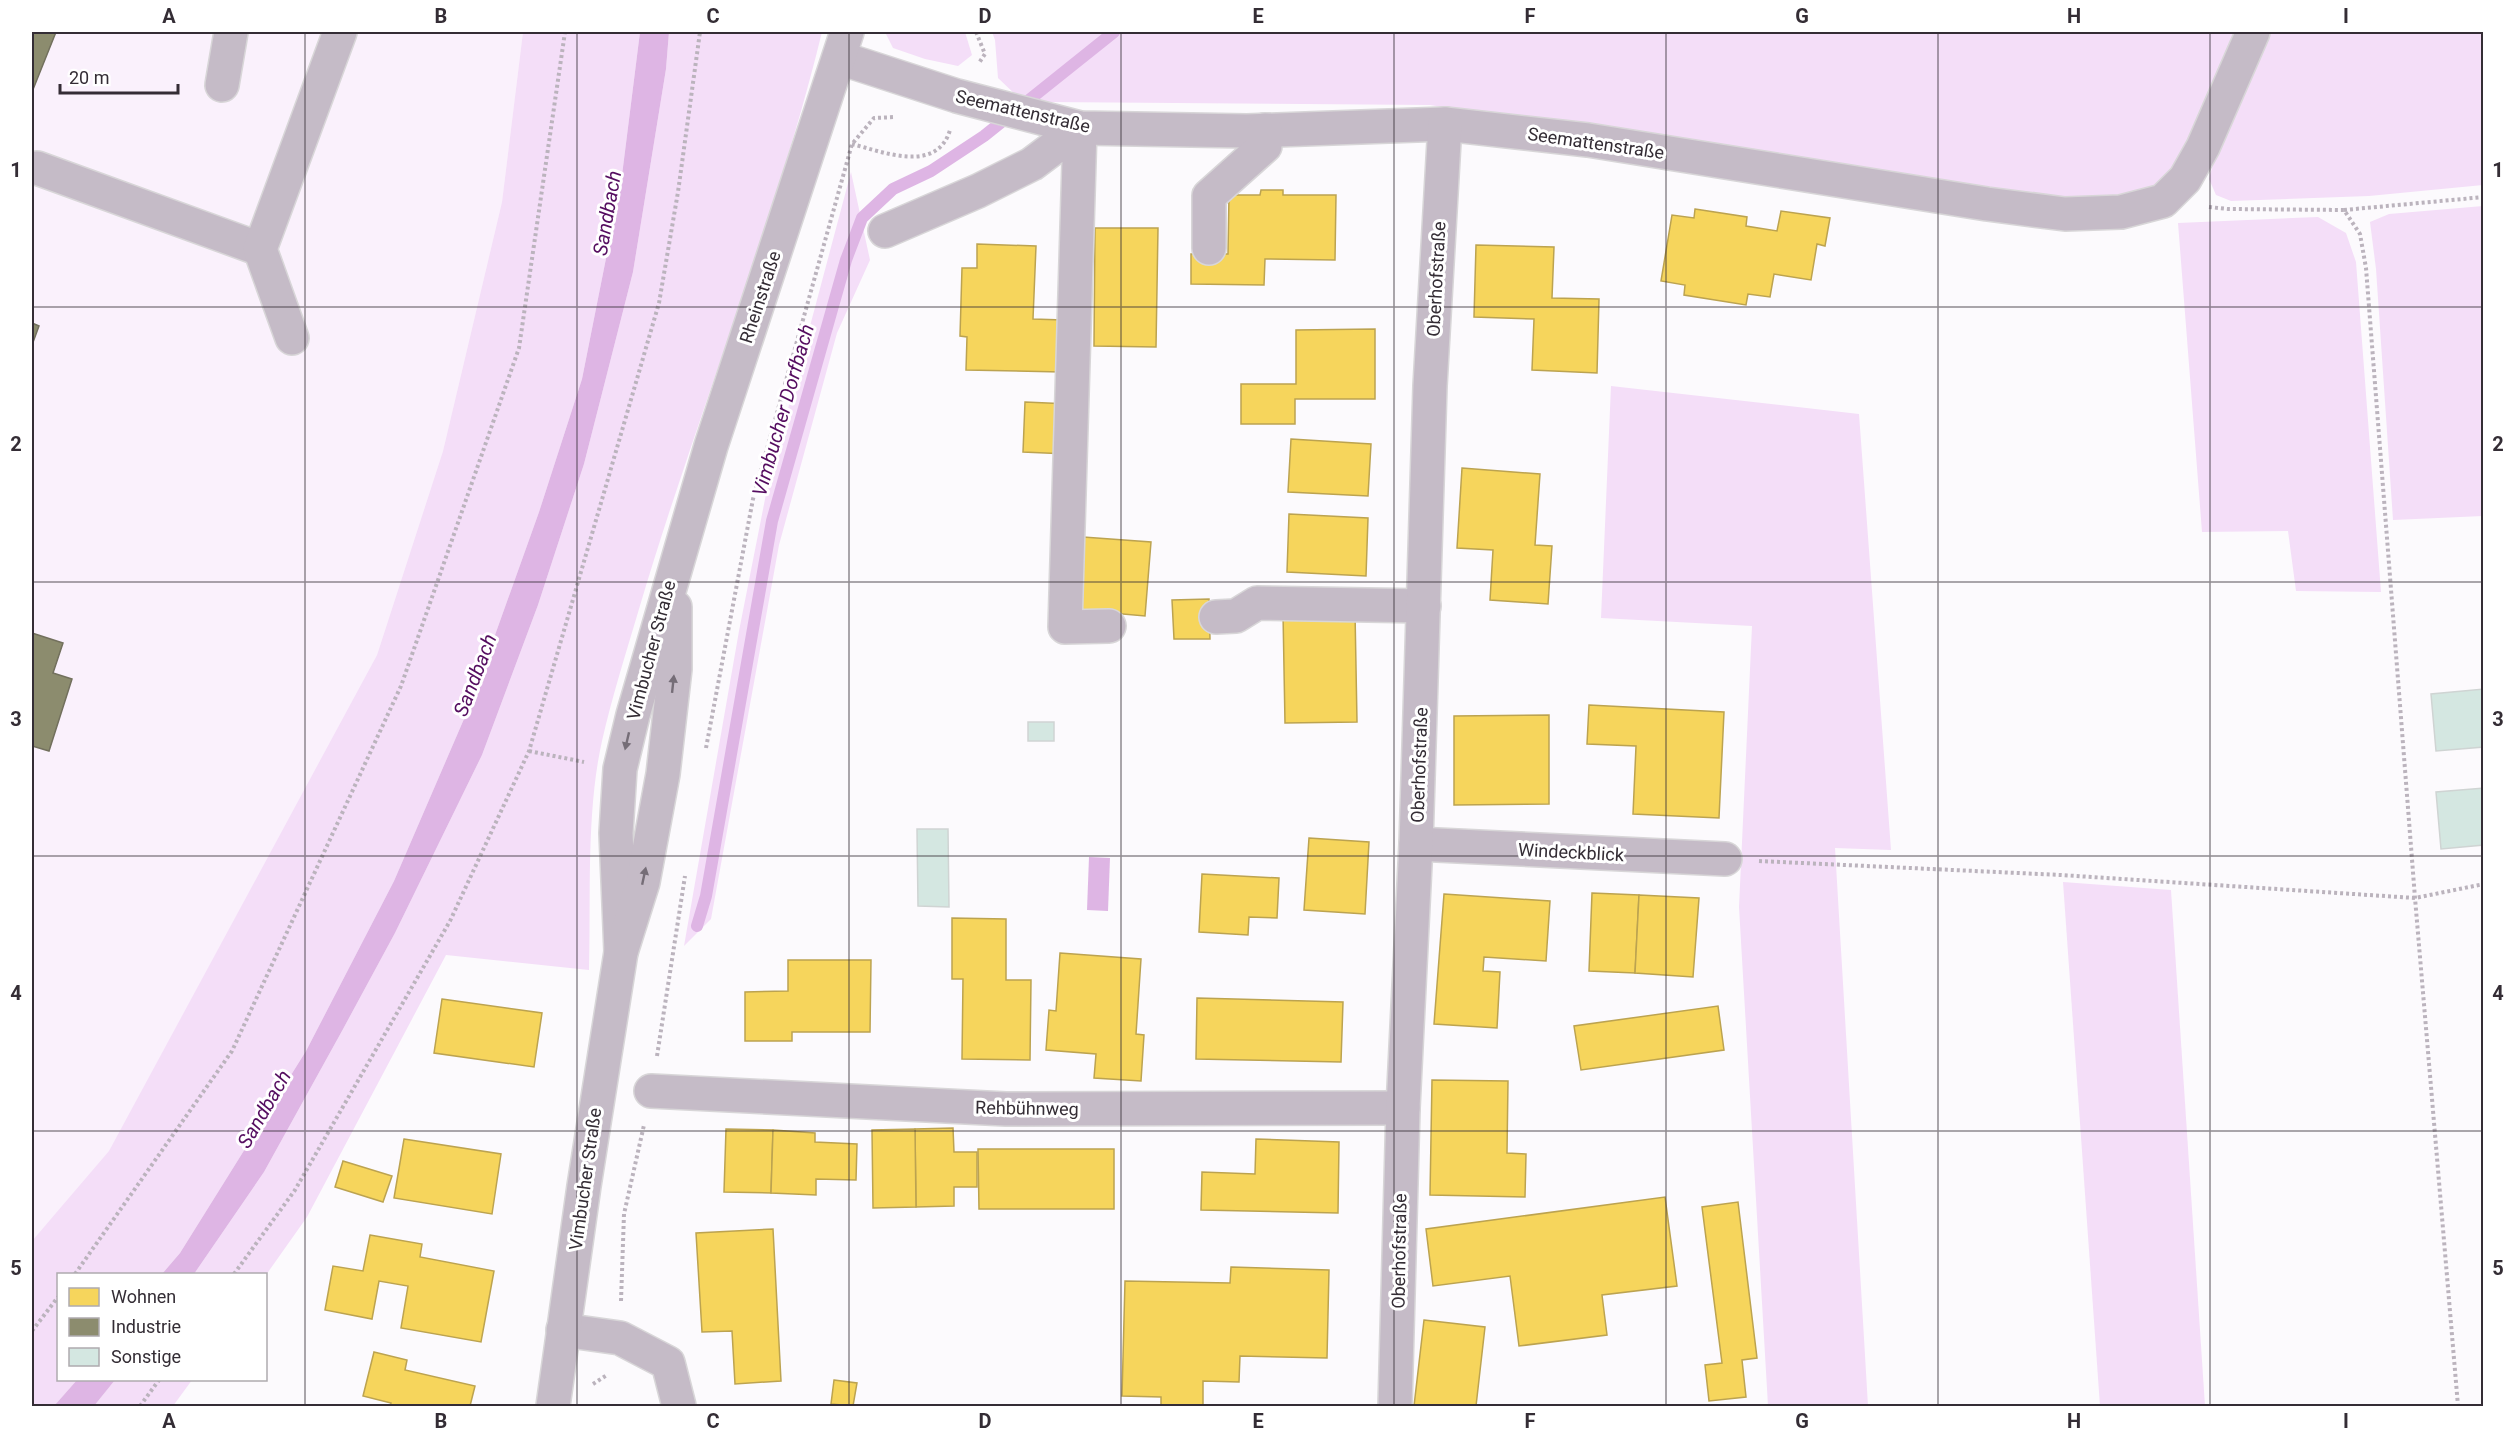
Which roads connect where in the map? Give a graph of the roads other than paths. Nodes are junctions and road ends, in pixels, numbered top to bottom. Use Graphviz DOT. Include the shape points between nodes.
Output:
graph roads {
  1 [pos="231,32"];
  2 [pos="339,32"];
  3 [pos="2253,32"];
  4 [pos="843,45"];
  5 [pos="222,85"];
  6 [pos="1445,124"];
  7 [pos="1080,128"];
  8 [pos="1265,130"];
  9 [pos="37,168"];
  10 [pos="885,231"];
  11 [pos="1209,248"];
  12 [pos="260,249"];
  13 [pos="292,338"];
  14 [pos="675,563"];
  15 [pos="1424,606"];
  16 [pos="1216,617"];
  17 [pos="1109,626"];
  18 [pos="1416,844"];
  19 [pos="1725,859"];
  20 [pos="651,1091"];
  21 [pos="1403,1108"];
  22 [pos="563,1330"];
  23 [pos="554,1407"];
  24 [pos="680,1407"];
  25 [pos="1395,1407"];
  1 -- 5 [label="street"];
  2 -- 12 [label="street"];
  3 -- 6 [label="street, Seemattenstraße" via="2185,179 2163,201 2121,212 2065,214 1987,204 1587,140"];
  4 -- 7 [label="street, Seemattenstraße" via="954,111"];
  4 -- 14 [label="street, Rheinstraße"];
  6 -- 8 [label="street, Seemattenstraße"];
  6 -- 15 [label="street, Oberhofstraße" via="1430,386"];
  7 -- 8 [label="street, Seemattenstraße"];
  7 -- 10 [label="street" via="1032,164"];
  7 -- 17 [label="street" via="1065,627"];
  8 -- 11 [label="street" via="1265,146 1209,196"];
  9 -- 12 [label="street"];
  12 -- 13 [label="street"];
  14 -- 22 [label="street, Vimbucher Straße" via="675,669 663,774 643,882 621,952"];
  15 -- 16 [label="street" via="1257,603 1236,616"];
  15 -- 18 [label="street, Oberhofstraße"];
  18 -- 19 [label="street, Windeckblick"];
  18 -- 21 [label="street, Oberhofstraße"];
  20 -- 21 [label="street, Rehbühnweg" via="1006,1109"];
  21 -- 25 [label="street, Oberhofstraße"];
  22 -- 23 [label="street, Vimbucher Straße"];
  22 -- 24 [label="street" via="620,1338 668,1363"];
}
